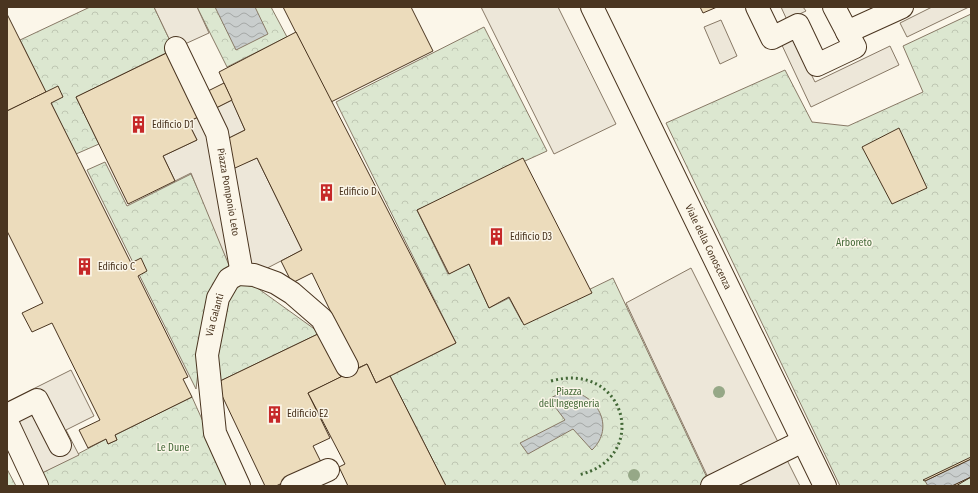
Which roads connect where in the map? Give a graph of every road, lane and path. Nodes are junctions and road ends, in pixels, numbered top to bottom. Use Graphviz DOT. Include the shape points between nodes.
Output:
graph roads {
  1 [pos="592,7"];
  2 [pos="756,7"];
  3 [pos="834,7"];
  4 [pos="902,7"];
  5 [pos="847,32"];
  6 [pos="176,48"];
  7 [pos="242,274"];
  8 [pos="347,366"];
  9 [pos="7,415"];
  10 [pos="7,422"];
  11 [pos="803,441"];
  12 [pos="60,445"];
  13 [pos="328,470"];
  14 [pos="37,486"];
  15 [pos="239,486"];
  16 [pos="292,486"];
  17 [pos="712,486"];
  18 [pos="825,486"];
  1 -- 11 [label="street, Viale della Conoscenza"];
  2 -- 5 [label="street" via="772,38 798,25 817,65 855,47"];
  3 -- 5 [label="street"];
  4 -- 5 [label="street"];
  6 -- 7 [label="street, Piazza Pomponio Leto" via="217,133"];
  7 -- 8 [label="street" via="270,280 307,304 322,319"];
  7 -- 15 [label="street, Via Galanti" via="229,278 218,298 207,355 215,433"];
  9 -- 12 [label="street" via="37,400"];
  10 -- 14 [label="street"];
  11 -- 17 [label="street"];
  11 -- 18 [label="street, Viale della Conoscenza"];
  13 -- 16 [label="street"];
}
